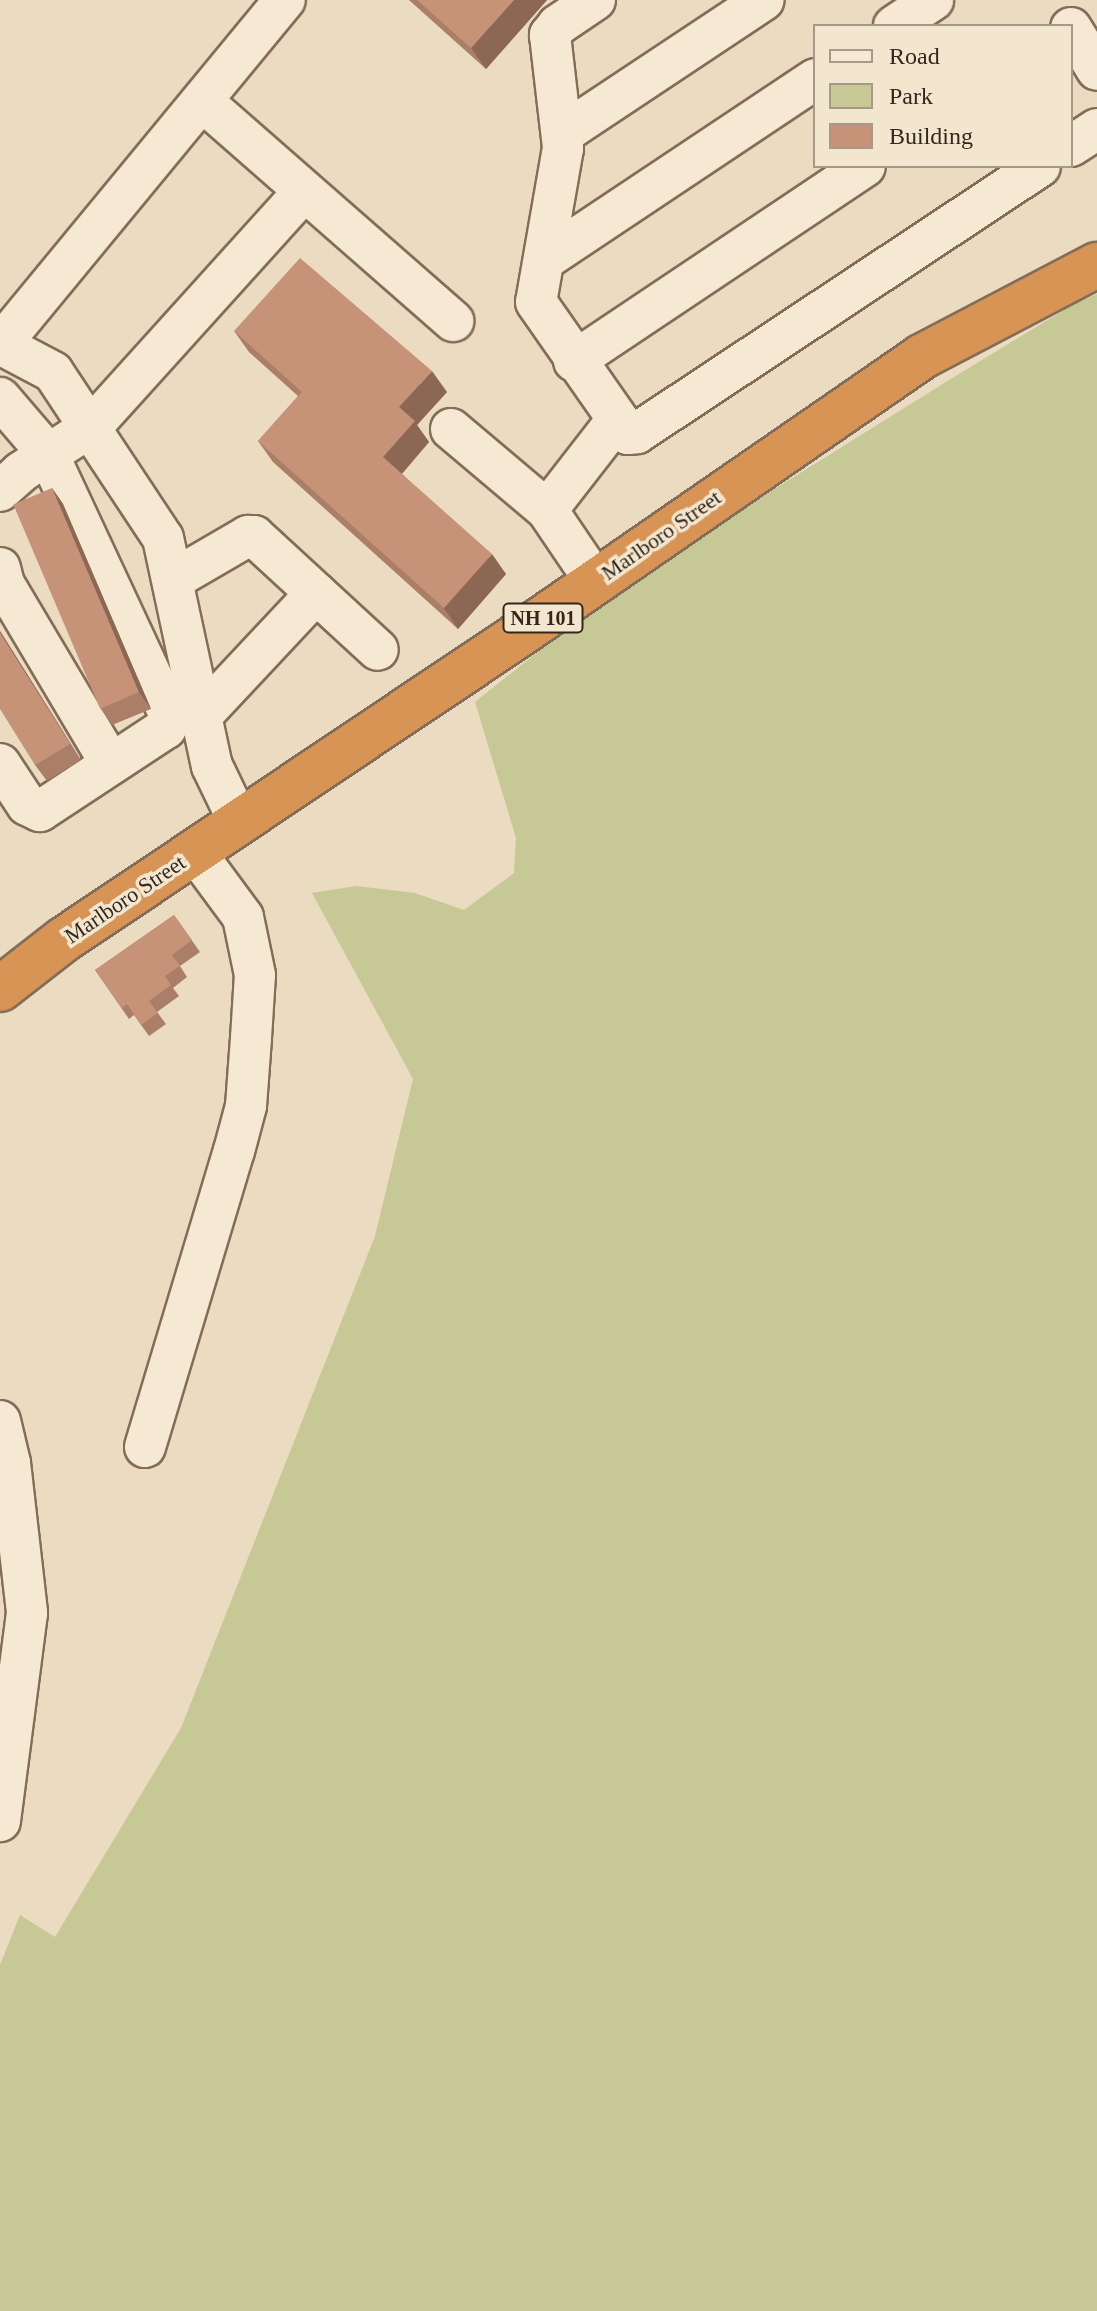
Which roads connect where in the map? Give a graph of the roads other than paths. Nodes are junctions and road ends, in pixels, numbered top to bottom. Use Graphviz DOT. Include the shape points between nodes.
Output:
graph roads {
  1 [pos="285,0"];
  2 [pos="595,0"];
  3 [pos="764,0"];
  4 [pos="933,0"];
  5 [pos="1053,0"];
  6 [pos="897,24"];
  7 [pos="1068,24"];
  8 [pos="1073,32"];
  9 [pos="1097,70"];
  10 [pos="813,80"];
  11 [pos="202,101"];
  12 [pos="1097,129"];
  13 [pos="562,134"];
  14 [pos="1073,145"];
  15 [pos="862,168"];
  16 [pos="1037,168"];
  17 [pos="304,191"];
  18 [pos="544,260"];
  19 [pos="1097,265"];
  20 [pos="453,321"];
  21 [pos="0,344"];
  22 [pos="574,361"];
  23 [pos="0,398"];
  24 [pos="616,421"];
  25 [pos="92,426"];
  26 [pos="451,429"];
  27 [pos="48,454"];
  28 [pos="0,491"];
  29 [pos="547,510"];
  30 [pos="0,568"];
  31 [pos="174,579"];
  32 [pos="595,581"];
  33 [pos="316,593"];
  34 [pos="378,650"];
  35 [pos="202,715"];
  36 [pos="0,764"];
  37 [pos="111,764"];
  38 [pos="239,822"];
  39 [pos="195,852"];
  40 [pos="0,989"];
  41 [pos="0,1421"];
  42 [pos="145,1447"];
  43 [pos="0,1821"];
  1 -- 11 [label="street"];
  2 -- 13 [label="street" via="550,35"];
  3 -- 13 [label="street"];
  4 -- 6 [label="street"];
  5 -- 7 [label="street"];
  8 -- 9 [label="street"];
  10 -- 18 [label="street"];
  11 -- 17 [label="street"];
  11 -- 21 [label="street"];
  12 -- 14 [label="street"];
  13 -- 18 [label="street"];
  15 -- 22 [label="street"];
  16 -- 24 [label="street" via="637,433 628,434"];
  17 -- 20 [label="street"];
  17 -- 25 [label="street"];
  18 -- 22 [label="street" via="538,309"];
  19 -- 32 [label="highway, Marlboro Street / NH 101" via="921,357"];
  21 -- 25 [label="street" via="53,372"];
  22 -- 24 [label="street"];
  23 -- 27 [label="street"];
  24 -- 29 [label="street"];
  25 -- 27 [label="street"];
  25 -- 31 [label="street" via="158,527"];
  26 -- 29 [label="street"];
  27 -- 28 [label="street"];
  27 -- 37 [label="street" via="170,716 166,728"];
  29 -- 32 [label="street"];
  30 -- 37 [label="street" via="4,584"];
  31 -- 33 [label="street" via="254,536"];
  31 -- 35 [label="street"];
  32 -- 38 [label="highway, Marlboro Street / NH 101"];
  33 -- 34 [label="street"];
  33 -- 35 [label="street"];
  35 -- 38 [label="street" via="216,777"];
  36 -- 37 [label="street" via="27,805 40,811"];
  38 -- 39 [label="highway, Marlboro Street / NH 101"];
  39 -- 40 [label="highway, Marlboro Street / NH 101"];
  39 -- 42 [label="street" via="243,917 255,975 246,1106"];
  41 -- 43 [label="street" via="10,1463 27,1613"];
}
